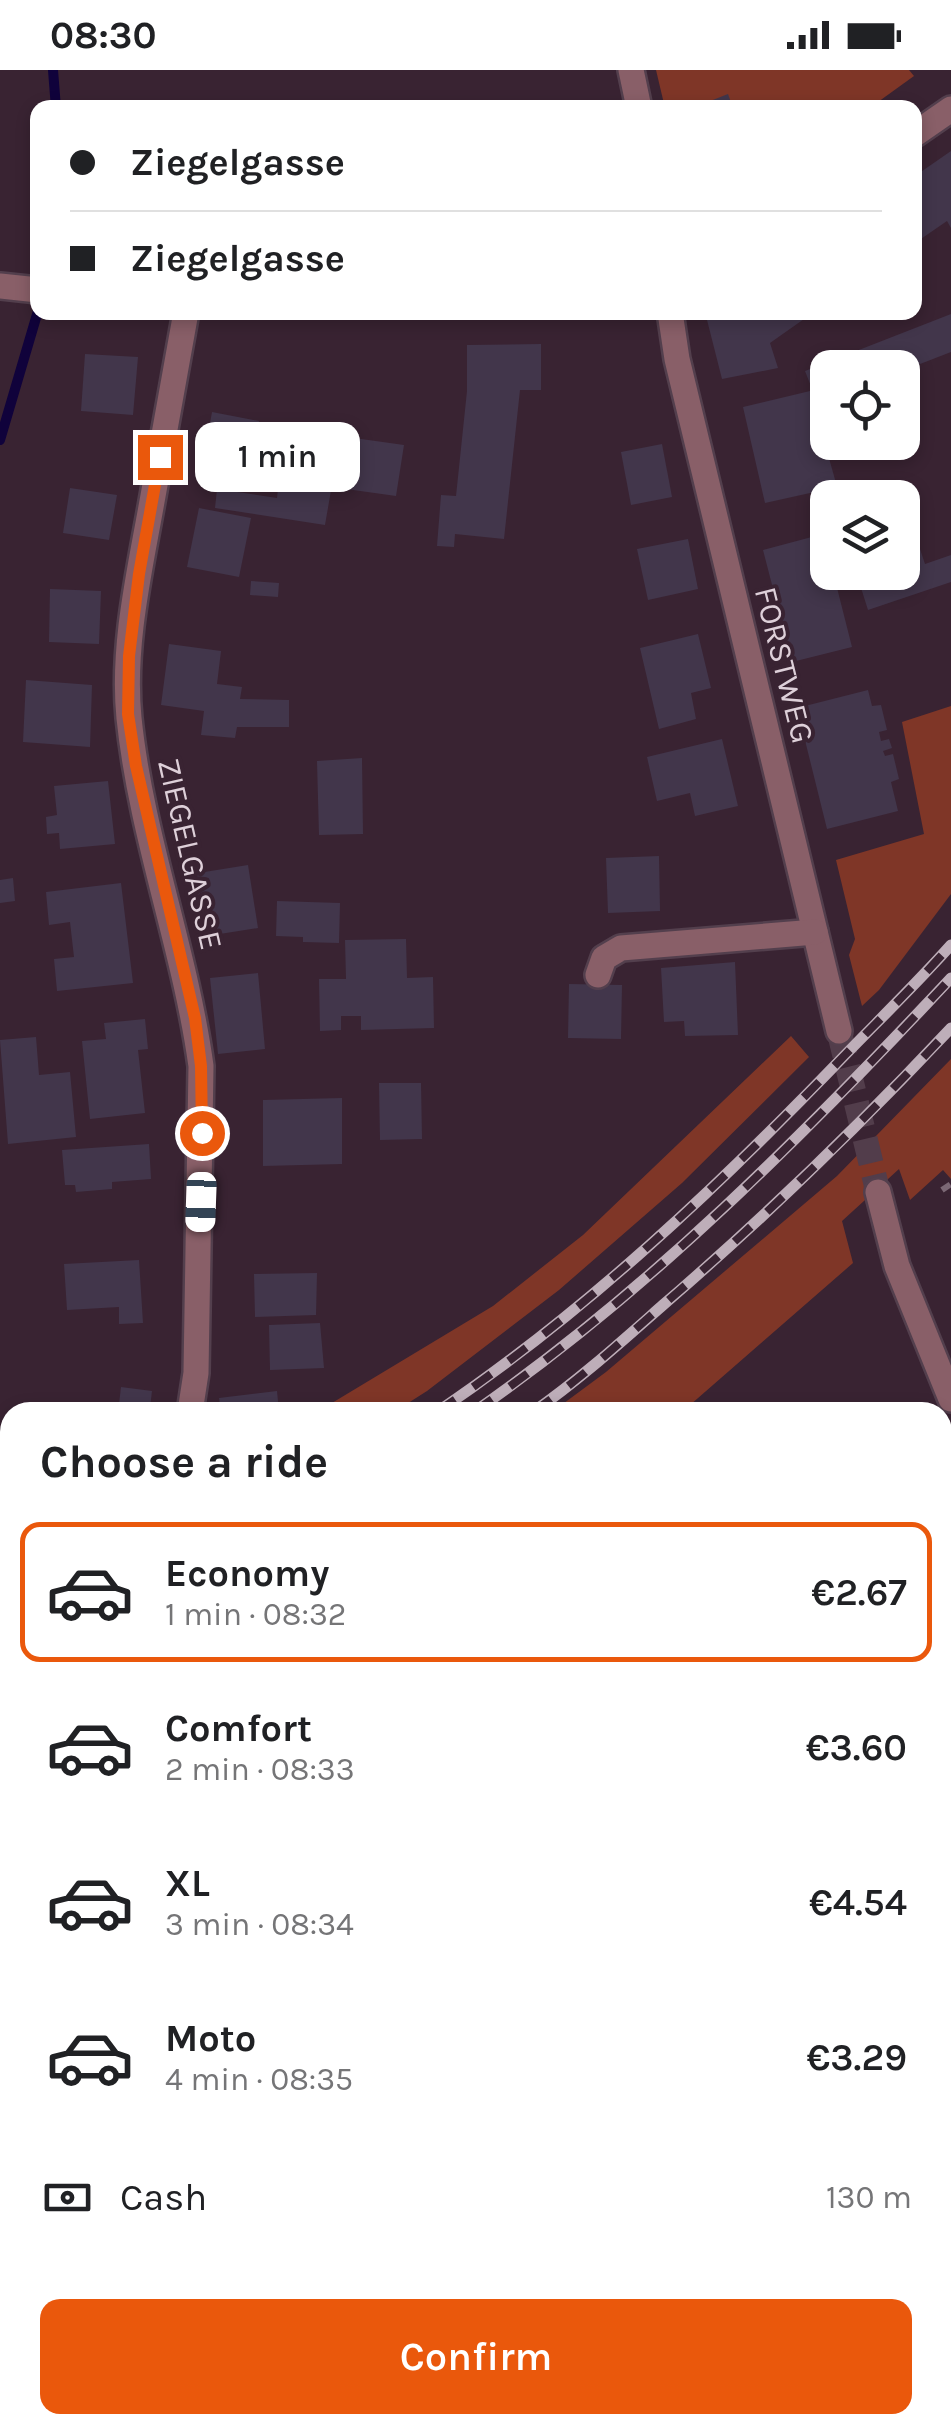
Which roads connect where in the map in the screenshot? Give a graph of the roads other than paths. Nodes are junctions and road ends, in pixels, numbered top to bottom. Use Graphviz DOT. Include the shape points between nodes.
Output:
graph roads {
  1 [pos="631,70"];
  2 [pos="637,100"];
  3 [pos="951,109"];
  4 [pos="922,129"];
  5 [pos="185,320"];
  6 [pos="671,320"];
  7 [pos="815,932"];
  8 [pos="598,974"];
  9 [pos="839,1031"];
  10 [pos="878,1192"];
  11 [pos="951,1399"];
  12 [pos="191,1402"];
  1 -- 2 [label="street"];
  3 -- 4 [label="street"];
  5 -- 12 [label="street, ZIEGELGASSE" via="139,574 128,714 201,1066"];
  6 -- 7 [label="street, FORSTWEG"];
  7 -- 8 [label="street" via="621,948 604,958"];
  7 -- 9 [label="street, FORSTWEG"];
  10 -- 11 [label="street" via="898,1266"];
}
